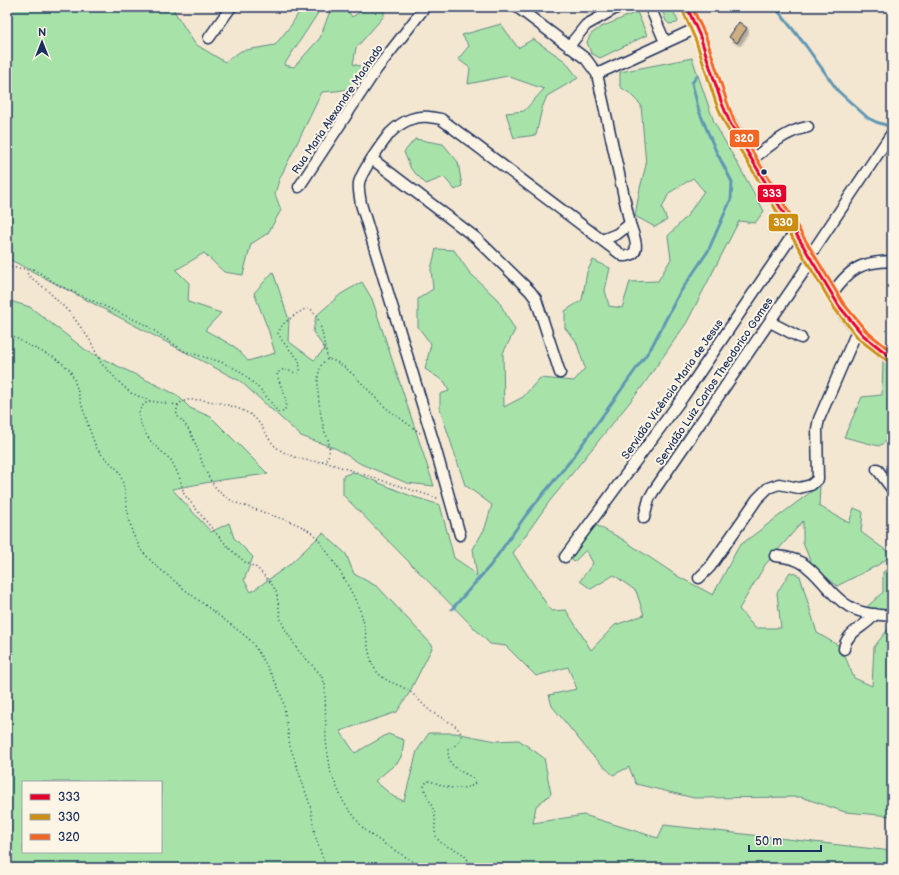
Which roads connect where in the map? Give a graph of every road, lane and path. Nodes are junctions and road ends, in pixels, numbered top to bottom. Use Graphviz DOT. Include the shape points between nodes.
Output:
graph roads {
  1 [pos="231,7"];
  2 [pos="425,7"];
  3 [pos="517,7"];
  4 [pos="618,7"];
  5 [pos="650,7"];
  6 [pos="687,7"];
  7 [pos="697,28"];
  8 [pos="209,38"];
  9 [pos="665,42"];
  10 [pos="569,46"];
  11 [pos="596,74"];
  12 [pos="808,127"];
  13 [pos="890,137"];
  14 [pos="372,159"];
  15 [pos="751,160"];
  16 [pos="299,187"];
  17 [pos="630,224"];
  18 [pos="794,233"];
  19 [pos="602,240"];
  20 [pos="810,259"];
  21 [pos="892,261"];
  22 [pos="7,267"];
  23 [pos="26,269"];
  24 [pos="831,295"];
  25 [pos="770,322"];
  26 [pos="857,331"];
  27 [pos="7,332"];
  28 [pos="801,338"];
  29 [pos="892,358"];
  30 [pos="328,359"];
  31 [pos="560,373"];
  32 [pos="150,401"];
  33 [pos="178,405"];
  34 [pos="433,440"];
  35 [pos="322,461"];
  36 [pos="877,469"];
  37 [pos="892,489"];
  38 [pos="451,503"];
  39 [pos="644,518"];
  40 [pos="460,535"];
  41 [pos="774,556"];
  42 [pos="565,557"];
  43 [pos="700,578"];
  44 [pos="875,614"];
  45 [pos="892,616"];
  46 [pos="844,649"];
  47 [pos="326,868"];
  48 [pos="424,868"];
  49 [pos="471,868"];
  1 -- 8 [label="street"];
  2 -- 16 [label="street, Rua Maria Alexandre Machado" via="376,70"];
  3 -- 10 [label="street"];
  4 -- 10 [label="street" via="586,25"];
  5 -- 9 [label="street"];
  6 -- 7 [label="main road"];
  7 -- 9 [label="street"];
  7 -- 15 [label="main road" via="726,113"];
  9 -- 11 [label="street"];
  10 -- 11 [label="street" via="586,59"];
  11 -- 17 [label="street"];
  12 -- 15 [label="street" via="796,129 785,135"];
  13 -- 20 [label="street, Servidão Luiz Carlos Theodorico Gomes"];
  14 -- 19 [label="street" via="390,133 410,119 441,119"];
  14 -- 31 [label="street" via="476,238 530,291 536,299"];
  14 -- 34 [label="street" via="362,174 359,193"];
  15 -- 18 [label="main road"];
  17 -- 19 [label="street" via="617,234"];
  17 -- 19 [label="street" via="636,242 634,254 623,256"];
  18 -- 20 [label="main road"];
  18 -- 42 [label="street, Servidão Vicência Maria de Jesus" via="683,397"];
  20 -- 24 [label="main road"];
  20 -- 25 [label="street, Servidão Luiz Carlos Theodorico Gomes"];
  21 -- 24 [label="street" via="863,264 855,268"];
  22 -- 23 [label="path"];
  23 -- 30 [label="path" via="32,268 60,286 136,320 184,351 221,362 240,371 263,392 278,412 286,408 287,399 277,373 284,369 298,373 300,370 299,360 278,333 283,324 305,309 312,310 317,315"];
  23 -- 32 [label="path" via="30,277 76,319 101,363 111,374 131,393"];
  24 -- 26 [label="main road"];
  25 -- 28 [label="street"];
  25 -- 39 [label="street, Servidão Luiz Carlos Theodorico Gomes" via="652,492"];
  26 -- 29 [label="main road"];
  26 -- 43 [label="street" via="819,420 818,479 811,485 799,488 779,484 768,488 757,499"];
  27 -- 47 [label="path" via="58,360 70,370 96,447 120,472 132,532 141,550 178,584 244,634 264,661 283,700 290,746 310,805 315,835"];
  30 -- 34 [label="path" via="344,366 393,413"];
  30 -- 35 [label="path" via="322,363 318,381 318,403 330,446 327,459"];
  32 -- 33 [label="path"];
  32 -- 48 [label="path" via="139,411 143,430 152,443 170,460 179,476 184,494 214,531 229,548 245,562 257,568 272,583 285,629 298,650 321,675 325,684 326,742 331,774 344,803 370,834"];
  33 -- 35 [label="path" via="184,401 198,400 237,408 251,415 262,426 274,446 281,451 298,458"];
  33 -- 49 [label="path" via="177,416 190,431 205,471 217,489 243,505 294,522 312,533 352,592 361,614 372,663 377,672 384,679 412,693 427,709 460,731 460,742 448,750 448,755 461,773 476,781 474,785 456,788 427,781 424,786 435,817 437,838 444,845 463,853"];
  34 -- 38 [label="street"];
  35 -- 38 [label="path"];
  36 -- 37 [label="street"];
  38 -- 40 [label="street"];
  41 -- 44 [label="street" via="801,562 837,598 851,608"];
  44 -- 45 [label="street"];
  44 -- 46 [label="street" via="849,636"];
}
